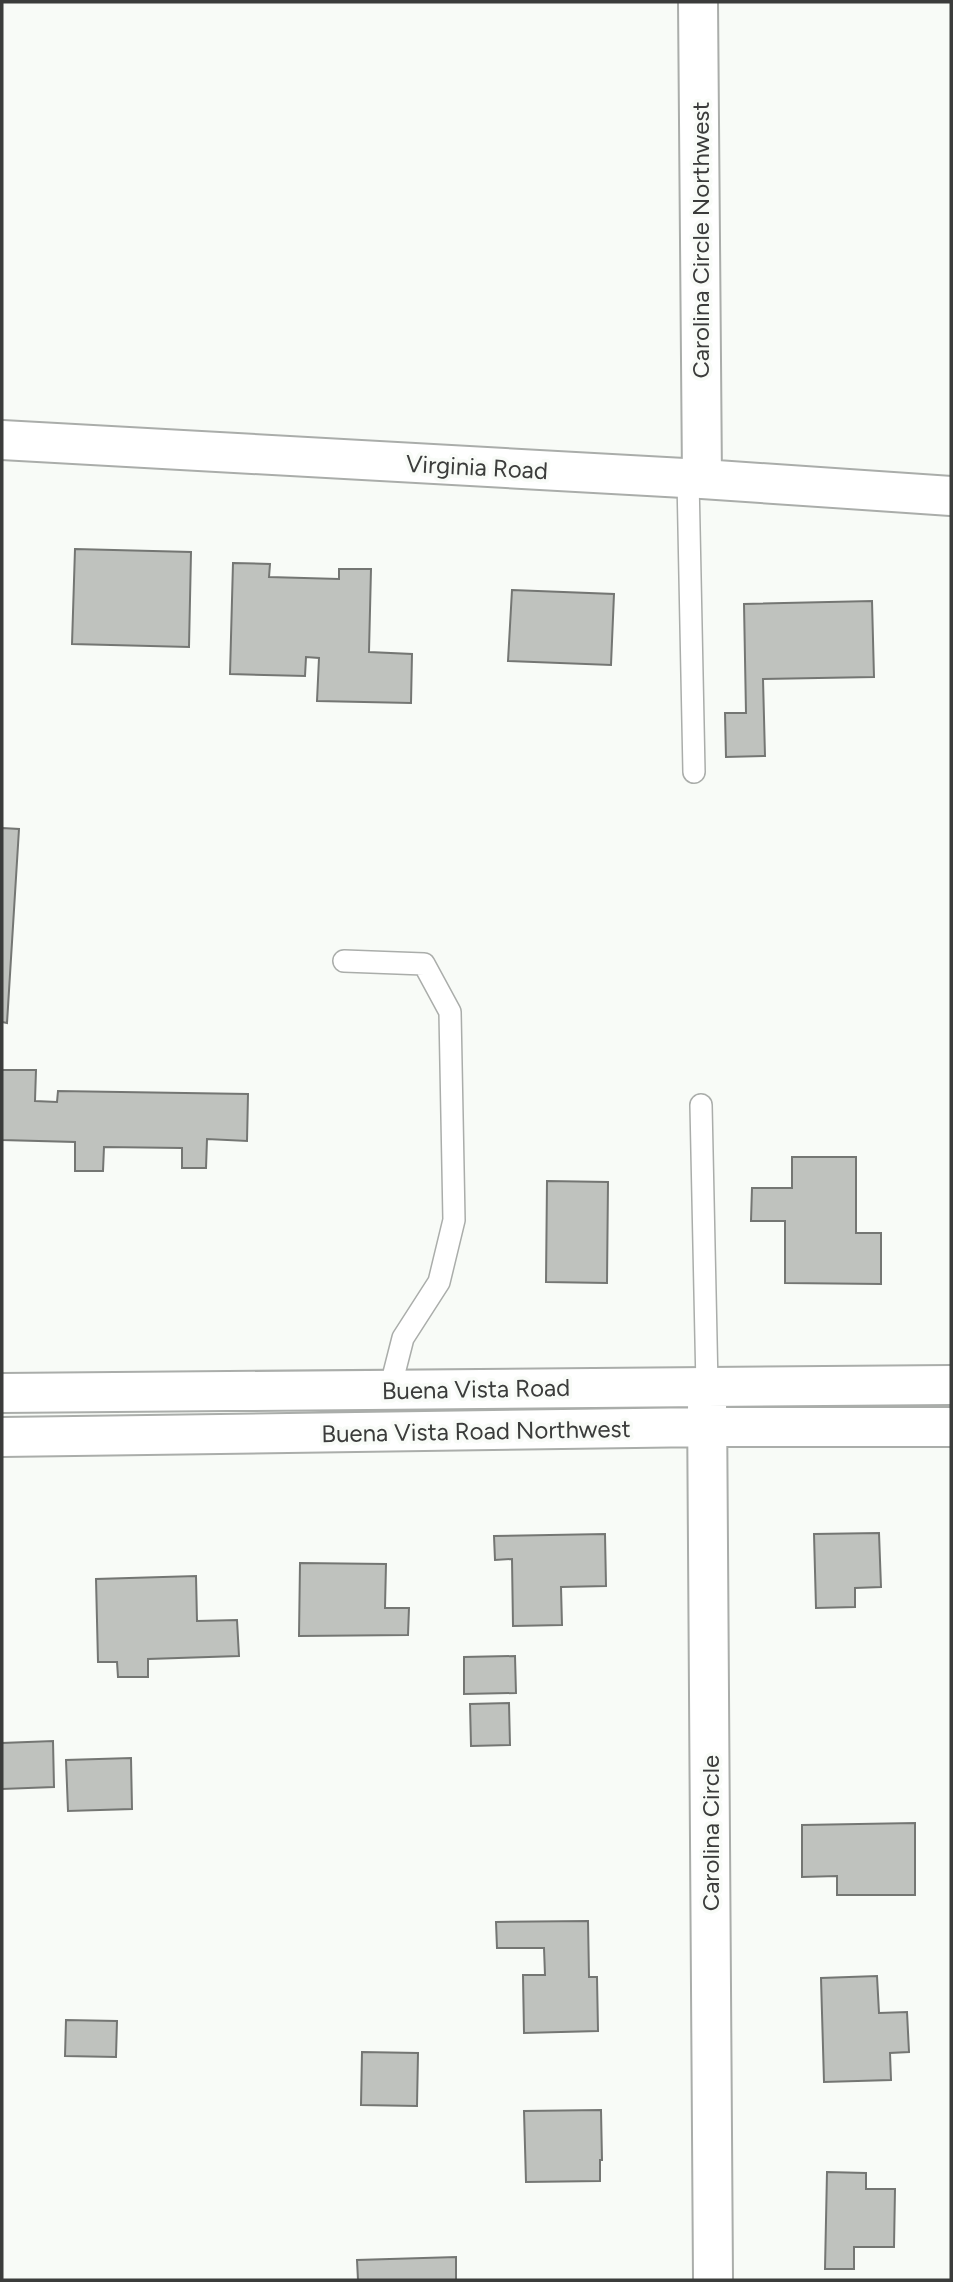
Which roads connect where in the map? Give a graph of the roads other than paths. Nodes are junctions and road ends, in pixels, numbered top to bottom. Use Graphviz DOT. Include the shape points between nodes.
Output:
graph roads {
  1 [pos="704,2"];
  2 [pos="2,440"];
  3 [pos="695,479"];
  4 [pos="951,496"];
  5 [pos="694,772"];
  6 [pos="344,961"];
  7 [pos="701,1105"];
  8 [pos="951,1385"];
  9 [pos="707,1387"];
  10 [pos="390,1390"];
  11 [pos="2,1393"];
  12 [pos="708,1427"];
  13 [pos="951,1427"];
  14 [pos="2,1437"];
  15 [pos="713,2280"];
  1 -- 3 [label="street, Carolina Circle Northwest"];
  2 -- 3 [label="street, Virginia Road"];
  3 -- 4 [label="street, Virginia Road"];
  3 -- 5 [label="lane"];
  6 -- 10 [label="lane" via="424,964 450,1012 454,1220 439,1282 403,1338"];
  7 -- 9 [label="lane"];
  8 -- 9 [label="street, Buena Vista Road"];
  9 -- 10 [label="street, Buena Vista Road"];
  9 -- 12 [label="street, Carolina Circle"];
  10 -- 11 [label="street, Buena Vista Road"];
  12 -- 13 [label="street, Buena Vista Road Northwest"];
  12 -- 14 [label="street, Buena Vista Road Northwest"];
  12 -- 15 [label="street, Carolina Circle"];
}
